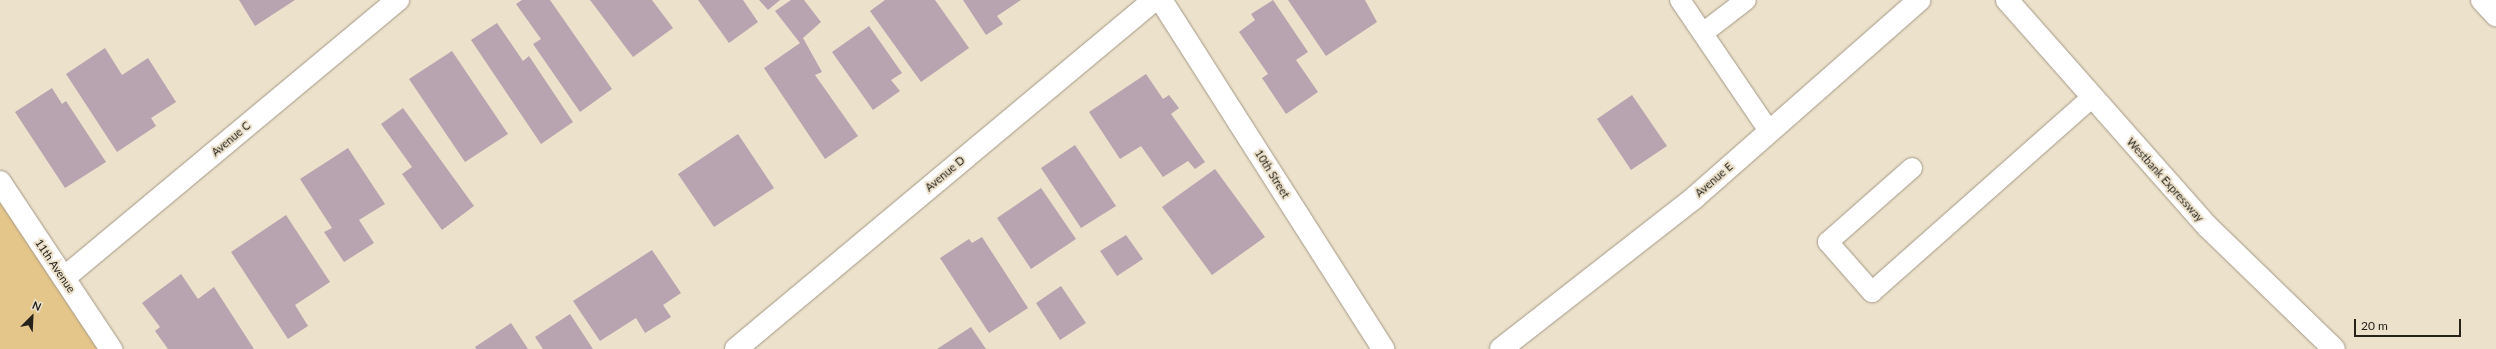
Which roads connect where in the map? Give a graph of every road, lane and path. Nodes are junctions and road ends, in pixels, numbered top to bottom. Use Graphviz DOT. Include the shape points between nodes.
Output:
graph roads {
  1 [pos="398,0"];
  2 [pos="1154,0"];
  3 [pos="1161,0"];
  4 [pos="1680,0"];
  5 [pos="1746,0"];
  6 [pos="1919,0"];
  7 [pos="2007,0"];
  8 [pos="2482,0"];
  9 [pos="2496,15"];
  10 [pos="1703,33"];
  11 [pos="2091,98"];
  12 [pos="1769,131"];
  13 [pos="1912,168"];
  14 [pos="0,182"];
  15 [pos="64,278"];
  16 [pos="111,349"];
  17 [pos="736,349"];
  18 [pos="1383,349"];
  19 [pos="1501,349"];
  20 [pos="2334,349"];
  1 -- 15 [label="main road, Avenue C"];
  2 -- 17 [label="main road, Avenue D"];
  3 -- 18 [label="main road, 10th Street"];
  4 -- 10 [label="lane"];
  5 -- 10 [label="lane"];
  6 -- 12 [label="main road, Avenue E"];
  7 -- 11 [label="main road, Westbank Expressway"];
  8 -- 9 [label="main road"];
  10 -- 12 [label="lane"];
  11 -- 13 [label="lane" via="1872,292 1828,242"];
  11 -- 20 [label="main road, Westbank Expressway" via="2208,227"];
  12 -- 19 [label="main road, Avenue E" via="1694,198"];
  14 -- 15 [label="main road, 11th Avenue"];
  15 -- 16 [label="main road, 11th Avenue"];
}
